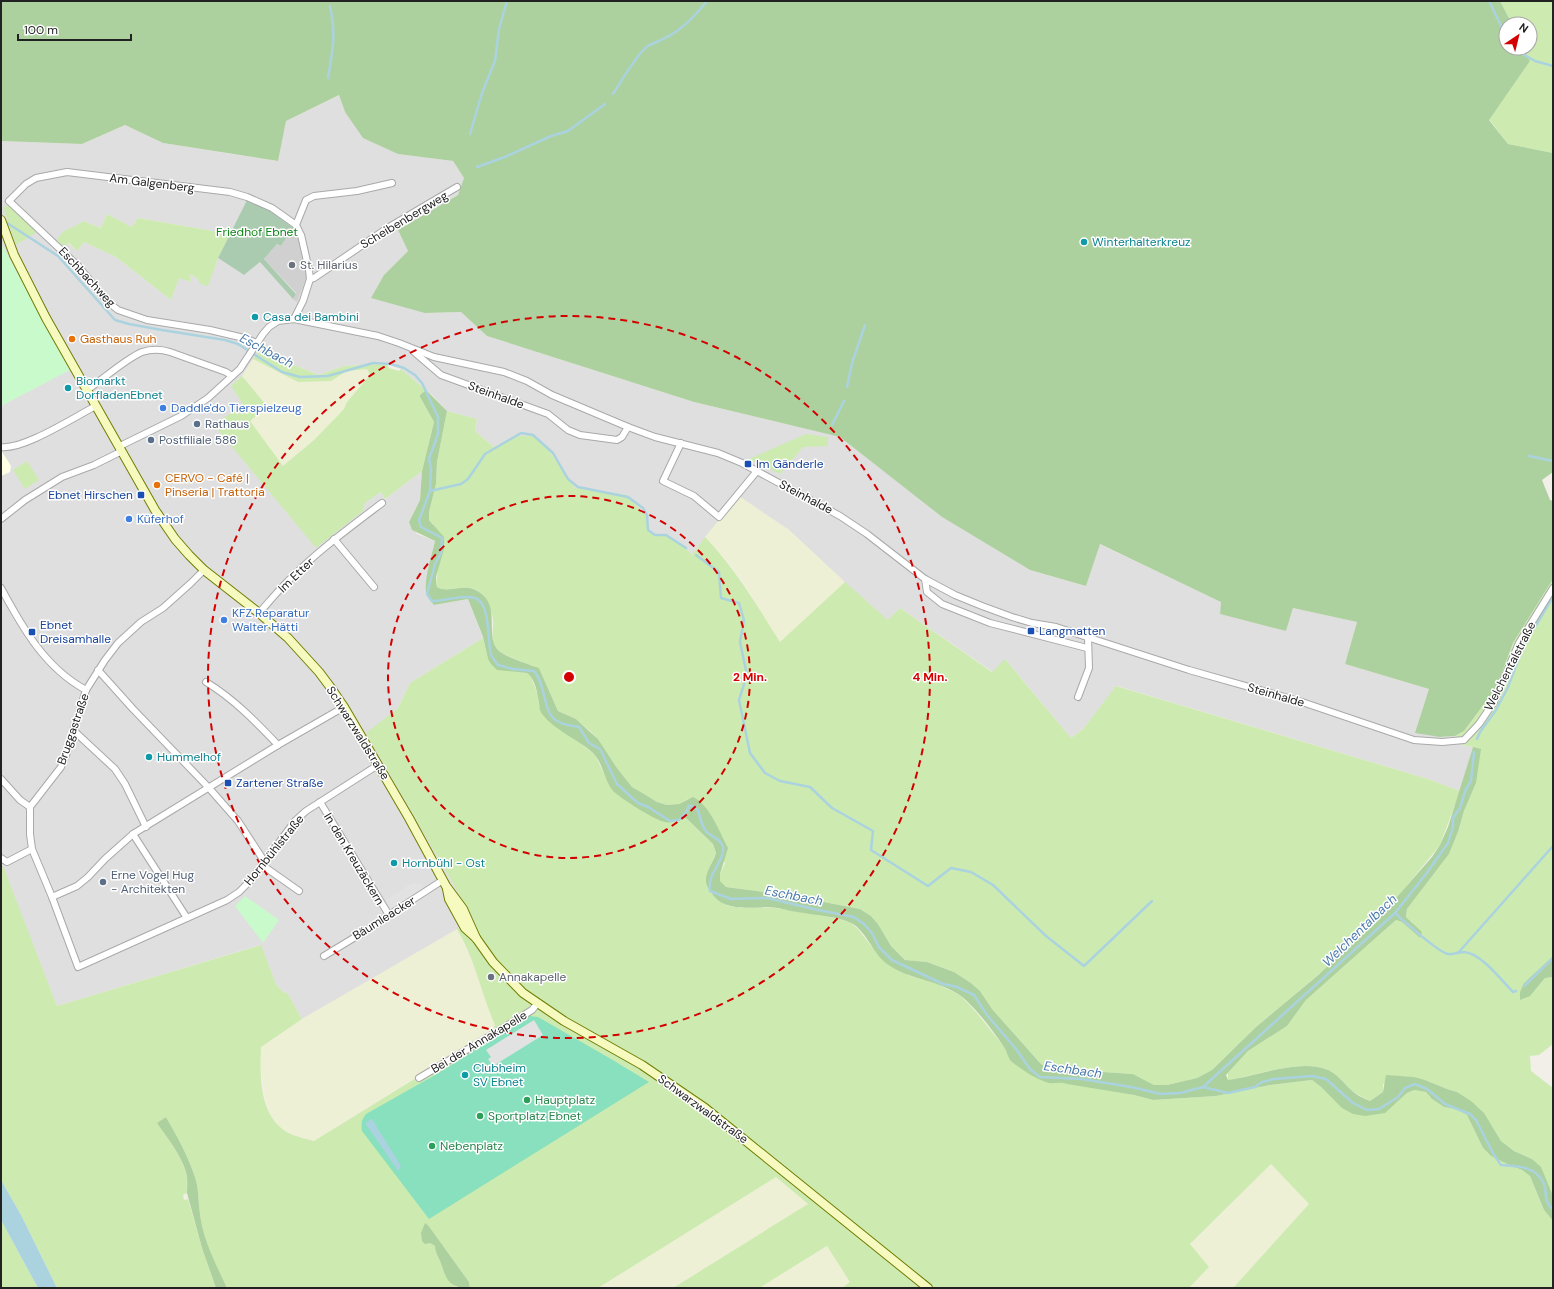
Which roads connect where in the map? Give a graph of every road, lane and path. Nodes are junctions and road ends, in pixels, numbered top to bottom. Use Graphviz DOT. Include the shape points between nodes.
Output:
graph roads {
  1 [pos="392,183"];
  2 [pos="457,188"];
  3 [pos="9,201"];
  4 [pos="1,202"];
  5 [pos="2,224"];
  6 [pos="296,225"];
  7 [pos="310,279"];
  8 [pos="294,319"];
  9 [pos="256,345"];
  10 [pos="409,347"];
  11 [pos="232,376"];
  12 [pos="88,390"];
  13 [pos="96,406"];
  14 [pos="628,427"];
  15 [pos="681,443"];
  16 [pos="1,447"];
  17 [pos="121,448"];
  18 [pos="757,471"];
  19 [pos="382,503"];
  20 [pos="1,519"];
  21 [pos="334,539"];
  22 [pos="204,570"];
  23 [pos="925,579"];
  24 [pos="374,587"];
  25 [pos="1,588"];
  26 [pos="1553,588"];
  27 [pos="259,613"];
  28 [pos="1088,637"];
  29 [pos="1087,648"];
  30 [pos="98,670"];
  31 [pos="206,682"];
  32 [pos="86,690"];
  33 [pos="1078,697"];
  34 [pos="344,707"];
  35 [pos="74,730"];
  36 [pos="1464,740"];
  37 [pos="278,745"];
  38 [pos="378,765"];
  39 [pos="1,779"];
  40 [pos="209,788"];
  41 [pos="320,802"];
  42 [pos="30,807"];
  43 [pos="146,827"];
  44 [pos="133,834"];
  45 [pos="32,849"];
  46 [pos="1,858"];
  47 [pos="263,863"];
  48 [pos="445,883"];
  49 [pos="299,891"];
  50 [pos="52,897"];
  51 [pos="389,915"];
  52 [pos="187,918"];
  53 [pos="324,956"];
  54 [pos="537,1004"];
  55 [pos="419,1078"];
  56 [pos="928,1288"];
  1 -- 6 [label="street" via="357,191 314,196 304,203"];
  2 -- 7 [label="street, Scheibenbergweg" via="389,227"];
  3 -- 4 [label="street"];
  3 -- 6 [label="street, Am Galgenberg" via="36,178 67,172 230,192 272,208"];
  3 -- 9 [label="street, Eschbachweg" via="78,266 108,302 118,310 147,320 244,338"];
  5 -- 12 [label="main road, Schwarzwaldstraße" via="20,268"];
  6 -- 7 [label="street" via="301,235"];
  7 -- 8 [label="street"];
  8 -- 9 [label="street, Steinhalde" via="278,321 269,327"];
  8 -- 10 [label="street, Steinhalde" via="378,336"];
  9 -- 11 [label="street, Steinhalde" via="240,369"];
  10 -- 14 [label="street, Steinhalde" via="434,357 504,372"];
  10 -- 14 [label="street, Steinhalde" via="441,375 548,414 580,436 617,440"];
  11 -- 12 [label="street" via="170,352 149,350 141,352"];
  11 -- 17 [label="street, Steinhalde" via="189,411"];
  12 -- 13 [label="main road, Schwarzwaldstraße"];
  13 -- 16 [label="street" via="20,446"];
  13 -- 17 [label="main road, Schwarzwaldstraße"];
  14 -- 15 [label="street, Steinhalde"];
  15 -- 18 [label="street, Steinhalde" via="718,454"];
  15 -- 18 [label="street" via="663,482 694,496 719,517"];
  17 -- 20 [label="street, Steinhalde" via="94,466 62,476"];
  17 -- 22 [label="main road, Schwarzwaldstraße" via="155,510 175,539"];
  18 -- 23 [label="street, Steinhalde" via="840,516"];
  19 -- 21 [label="street, Im Etter"];
  21 -- 24 [label="street"];
  21 -- 27 [label="street, Im Etter" via="287,582"];
  22 -- 27 [label="main road, Schwarzwaldstraße"];
  22 -- 30 [label="street, Bruggastraße" via="163,608 126,635"];
  23 -- 28 [label="street, Steinhalde" via="962,598 1012,617"];
  23 -- 29 [label="street, Steinhalde" via="927,592 942,604 990,624"];
  25 -- 32 [label="street" via="41,652 72,682"];
  26 -- 36 [label="street, Welchentalstraße" via="1519,643 1494,702"];
  27 -- 34 [label="main road, Schwarzwaldstraße" via="304,655"];
  28 -- 29 [label="street"];
  28 -- 36 [label="street, Steinhalde" via="1189,670 1302,702 1414,740"];
  29 -- 33 [label="street" via="1089,668"];
  30 -- 32 [label="street, Bruggastraße"];
  30 -- 40 [label="street"];
  31 -- 37 [label="street" via="256,722"];
  32 -- 35 [label="street, Bruggastraße"];
  34 -- 37 [label="street"];
  34 -- 38 [label="main road, Schwarzwaldstraße"];
  35 -- 42 [label="street, Bruggastraße" via="61,767"];
  35 -- 43 [label="street" via="115,769"];
  37 -- 40 [label="street"];
  38 -- 41 [label="street, Hornbühlstraße"];
  38 -- 48 [label="main road, Schwarzwaldstraße"];
  39 -- 42 [label="street"];
  40 -- 43 [label="street"];
  40 -- 47 [label="street" via="238,821"];
  41 -- 47 [label="street, Hornbühlstraße" via="295,821"];
  41 -- 51 [label="street, In den Kreuzäckern"];
  42 -- 45 [label="street"];
  43 -- 44 [label="street"];
  44 -- 50 [label="street" via="77,886"];
  44 -- 52 [label="street"];
  45 -- 46 [label="street" via="7,862"];
  45 -- 50 [label="street"];
  47 -- 49 [label="street"];
  47 -- 52 [label="street, Hornbühlstraße" via="239,892"];
  48 -- 51 [label="street, Bäumleacker"];
  48 -- 54 [label="main road, Schwarzwaldstraße" via="449,899 465,928 513,984"];
  50 -- 52 [label="street, Hornbühlstraße" via="78,967"];
  51 -- 53 [label="street, Bäumleacker"];
  54 -- 55 [label="street, Bei der Annakapelle" via="532,1010"];
  54 -- 56 [label="main road, Schwarzwaldstraße" via="637,1062 705,1108"];
}
